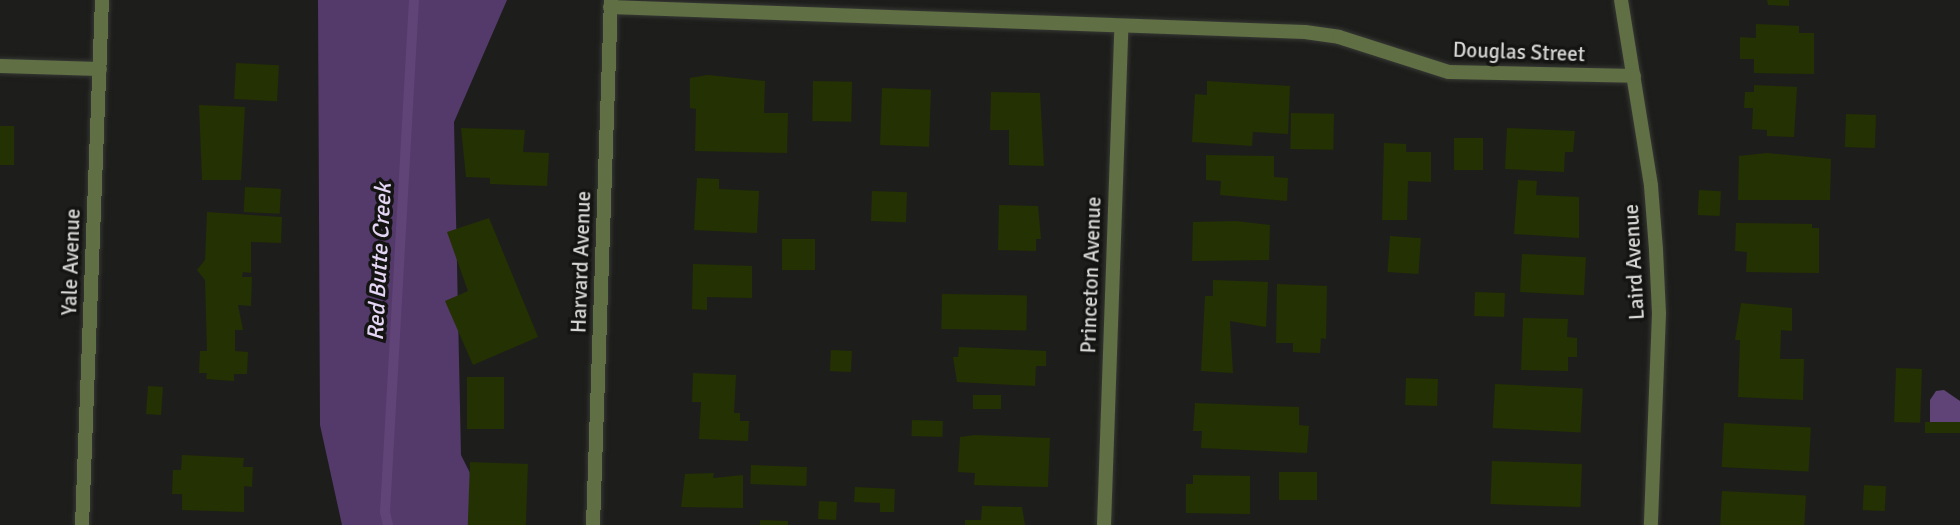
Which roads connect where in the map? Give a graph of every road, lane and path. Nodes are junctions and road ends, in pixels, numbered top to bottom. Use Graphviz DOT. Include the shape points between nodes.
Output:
graph roads {
  1 [pos="102,0"];
  2 [pos="1621,0"];
  3 [pos="610,4"];
  4 [pos="1121,27"];
  5 [pos="0,66"];
  6 [pos="100,69"];
  7 [pos="1634,76"];
  8 [pos="82,525"];
  9 [pos="593,525"];
  10 [pos="1104,525"];
  11 [pos="1651,525"];
  1 -- 6 [label="street, Yale Avenue"];
  2 -- 7 [label="street, Laird Avenue"];
  3 -- 4 [label="street, Douglas Street"];
  3 -- 9 [label="street, Harvard Avenue"];
  4 -- 7 [label="street, Douglas Street" via="1321,34 1430,68 1472,74"];
  4 -- 10 [label="street, Princeton Avenue"];
  5 -- 6 [label="street"];
  6 -- 8 [label="street, Yale Avenue"];
  7 -- 11 [label="street, Laird Avenue" via="1651,186 1659,313"];
}
